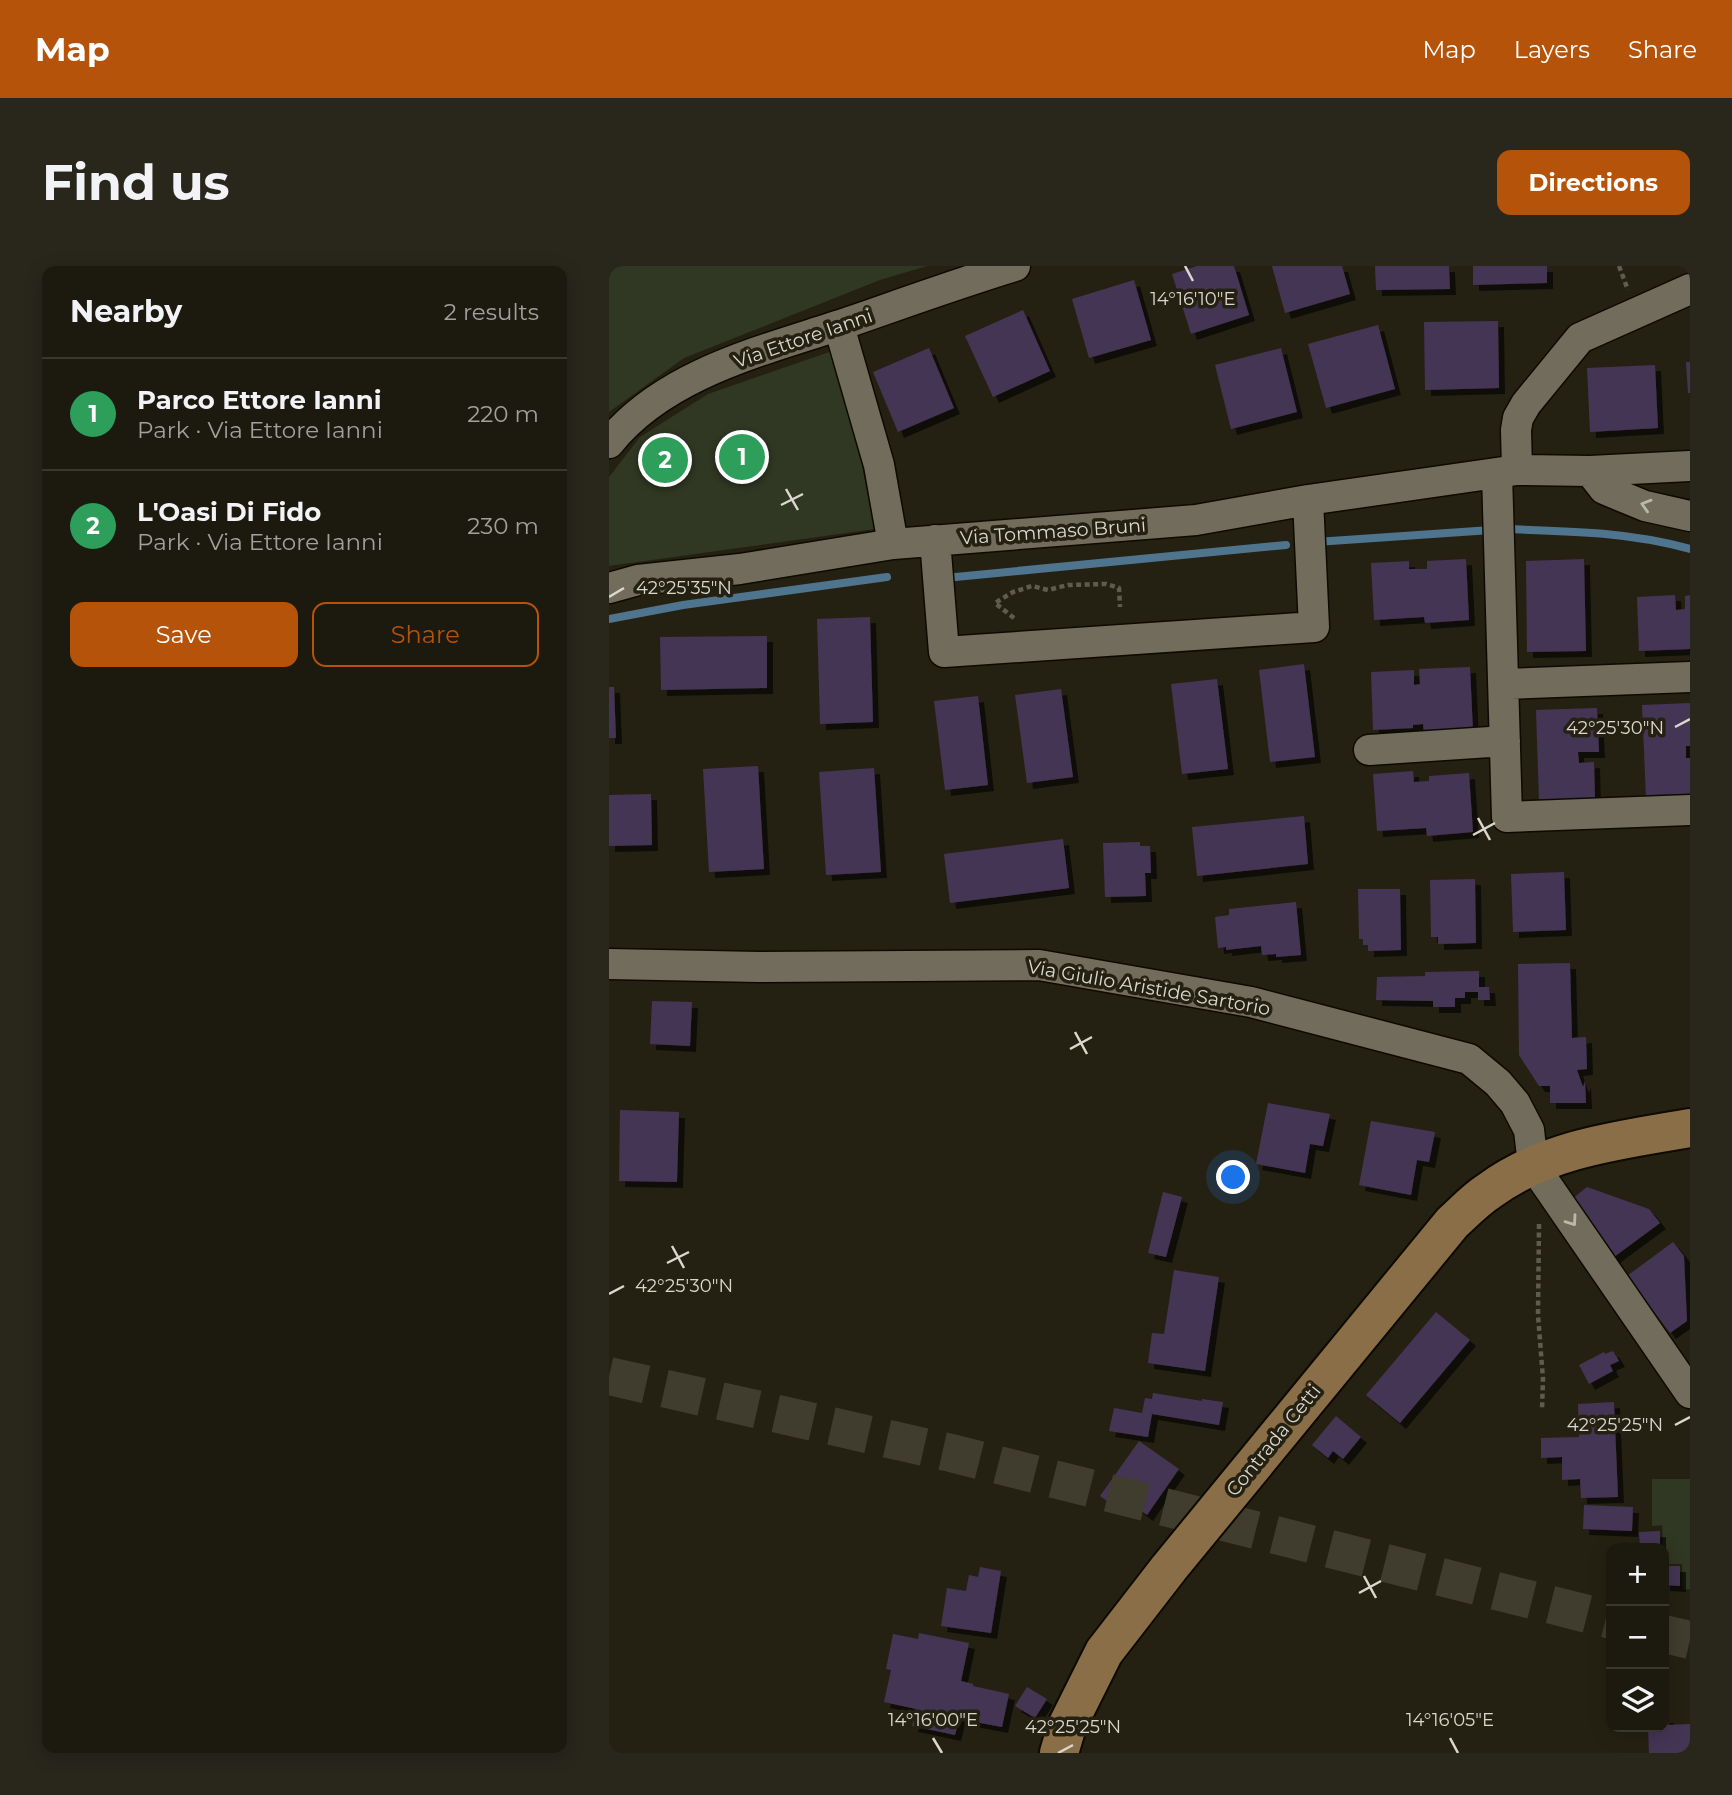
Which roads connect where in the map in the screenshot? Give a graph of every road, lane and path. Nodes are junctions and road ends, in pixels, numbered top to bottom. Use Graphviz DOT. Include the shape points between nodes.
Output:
graph roads {
  1 [pos="1015,266"];
  2 [pos="1619,266"];
  3 [pos="1690,289"];
  4 [pos="1630,297"];
  5 [pos="839,326"];
  6 [pos="609,443"];
  7 [pos="1690,466"];
  8 [pos="1507,471"];
  9 [pos="1590,471"];
  10 [pos="1308,500"];
  11 [pos="1690,516"];
  12 [pos="935,540"];
  13 [pos="893,544"];
  14 [pos="609,588"];
  15 [pos="1120,607"];
  16 [pos="1014,618"];
  17 [pos="1690,677"];
  18 [pos="1504,684"];
  19 [pos="1505,741"];
  20 [pos="1369,750"];
  21 [pos="1690,810"];
  22 [pos="609,964"];
  23 [pos="1690,1128"];
  24 [pos="1646,1135"];
  25 [pos="1690,1143"];
  26 [pos="1542,1177"];
  27 [pos="1690,1393"];
  28 [pos="1542,1410"];
  29 [pos="1059,1753"];
  1 -- 5 [label="street, Via Ettore Ianni"];
  2 -- 4 [label="path"];
  3 -- 8 [label="street" via="1580,338 1518,418"];
  5 -- 6 [label="street, Via Ettore Ianni" via="736,361 671,390"];
  5 -- 13 [label="street" via="879,465"];
  7 -- 9 [label="street, Via Tommaso Bruni"];
  8 -- 9 [label="street, Via Tommaso Bruni"];
  8 -- 10 [label="street, Via Tommaso Bruni"];
  8 -- 18 [label="street" via="1499,529"];
  11 -- 9 [label="street, one-way" via="1644,506 1604,489"];
  10 -- 12 [label="street, Via Tommaso Bruni" via="1196,520"];
  10 -- 12 [label="street" via="1314,627 944,652"];
  12 -- 13 [label="street, Via Tommaso Bruni"];
  13 -- 14 [label="street, Via Tommaso Bruni"];
  15 -- 16 [label="path" via="1119,588 1106,584 1048,590 1032,586 995,603"];
  17 -- 18 [label="street"];
  18 -- 19 [label="street"];
  19 -- 20 [label="street"];
  19 -- 21 [label="street" via="1507,817"];
  22 -- 26 [label="street, Via Giulio Aristide Sartorio" via="1039,965 1251,1002 1469,1059 1515,1103 1529,1130"];
  23 -- 24 [label="main road, Contrada Cetti"];
  24 -- 25 [label="main road"];
  24 -- 26 [label="main road, Contrada Cetti" via="1586,1147"];
  26 -- 27 [label="street, one-way"];
  26 -- 28 [label="path" via="1544,1200 1537,1231"];
  26 -- 29 [label="main road, Contrada Cetti" via="1490,1189 1452,1223 1400,1285 1104,1651 1067,1726"];
}
